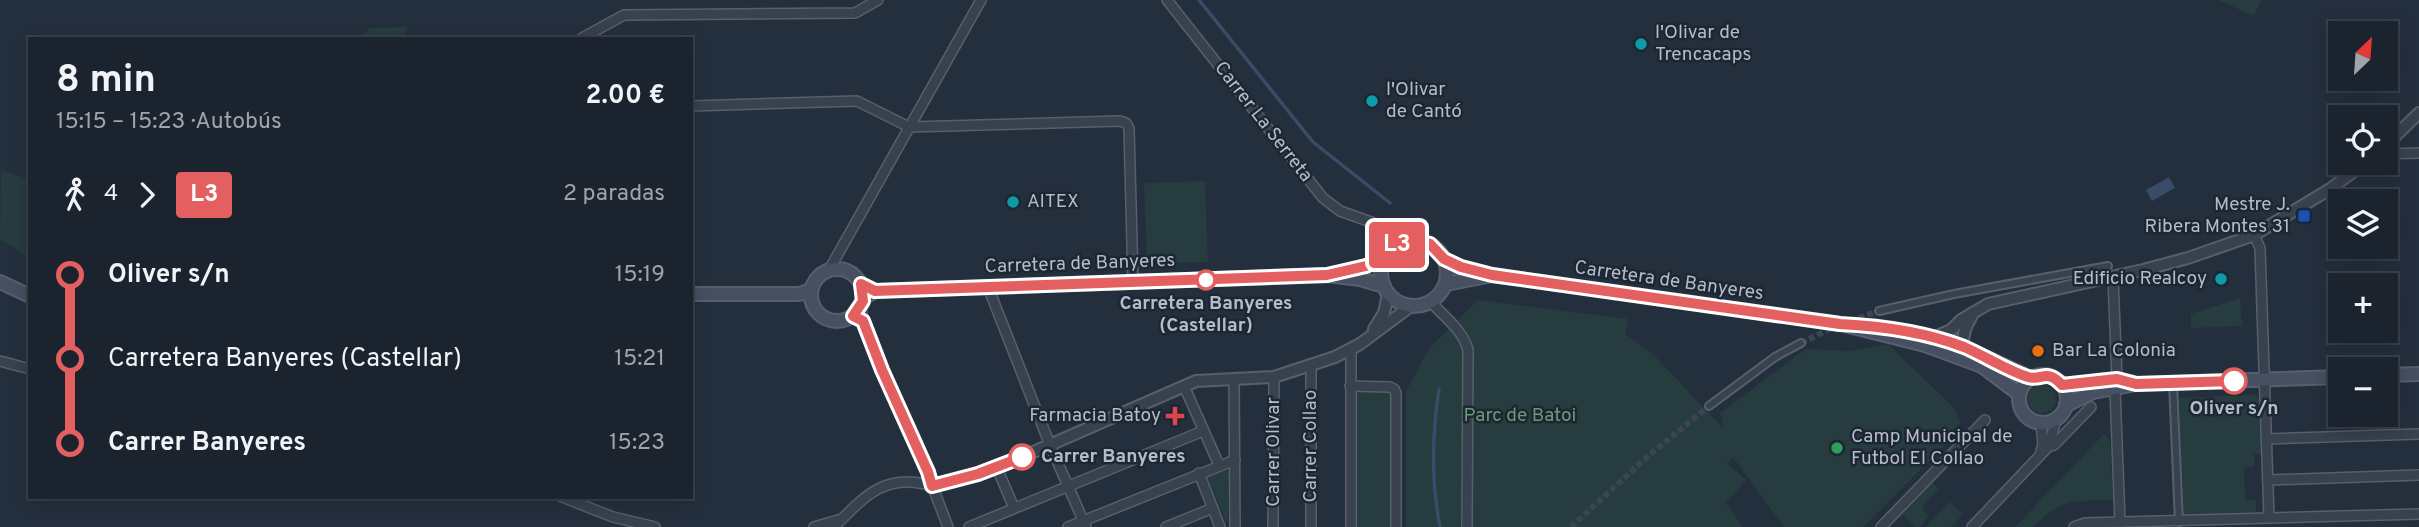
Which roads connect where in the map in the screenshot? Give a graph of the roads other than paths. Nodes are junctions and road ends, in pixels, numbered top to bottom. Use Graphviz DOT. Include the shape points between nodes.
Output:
graph roads {
  1 [pos="878,0"];
  2 [pos="981,0"];
  3 [pos="1167,0"];
  4 [pos="584,37"];
  5 [pos="693,106"];
  6 [pos="2419,113"];
  7 [pos="909,127"];
  8 [pos="2398,133"];
  9 [pos="2419,153"];
  10 [pos="2398,154"];
  11 [pos="2349,175"];
  12 [pos="1375,224"];
  13 [pos="2254,235"];
  14 [pos="1412,240"];
  15 [pos="1388,253"];
  16 [pos="1444,259"];
  17 [pos="835,266"];
  18 [pos="2111,271"];
  19 [pos="1327,275"];
  20 [pos="1492,275"];
  21 [pos="0,282"];
  22 [pos="1133,282"];
  23 [pos="861,284"];
  24 [pos="1446,284"];
  25 [pos="988,287"];
  26 [pos="1386,290"];
  27 [pos="875,291"];
  28 [pos="693,294"];
  29 [pos="28,295"];
  30 [pos="807,295"];
  31 [pos="1431,302"];
  32 [pos="1411,306"];
  33 [pos="860,310"];
  34 [pos="1879,311"];
  35 [pos="1973,313"];
  36 [pos="1840,324"];
  37 [pos="1370,335"];
  38 [pos="1935,337"];
  39 [pos="1801,343"];
  40 [pos="1962,346"];
  41 [pos="1351,356"];
  42 [pos="0,361"];
  43 [pos="1311,366"];
  44 [pos="28,368"];
  45 [pos="2419,374"];
  46 [pos="2398,375"];
  47 [pos="1274,377"];
  48 [pos="2328,377"];
  49 [pos="2031,378"];
  50 [pos="1234,379"];
  51 [pos="2263,379"];
  52 [pos="2173,383"];
  53 [pos="2116,384"];
  54 [pos="2062,385"];
  55 [pos="1184,386"];
  56 [pos="1350,386"];
  57 [pos="2020,394"];
  58 [pos="1709,405"];
  59 [pos="2066,405"];
  60 [pos="2091,407"];
  61 [pos="1985,419"];
  62 [pos="2056,419"];
  63 [pos="2041,422"];
  64 [pos="1203,431"];
  65 [pos="2419,434"];
  66 [pos="2266,439"];
  67 [pos="1050,445"];
  68 [pos="2049,446"];
  69 [pos="2039,457"];
  70 [pos="1235,460"];
  71 [pos="1219,465"];
  72 [pos="997,468"];
  73 [pos="1199,473"];
  74 [pos="2419,475"];
  75 [pos="2268,480"];
  76 [pos="1068,485"];
  77 [pos="932,486"];
  78 [pos="567,499"];
  79 [pos="1014,508"];
  80 [pos="1213,508"];
  81 [pos="2419,514"];
  82 [pos="843,518"];
  83 [pos="2269,519"];
  84 [pos="2120,522"];
  85 [pos="2179,522"];
  86 [pos="1085,524"];
  87 [pos="655,527"];
  88 [pos="814,527"];
  89 [pos="834,527"];
  90 [pos="948,527"];
  91 [pos="969,527"];
  92 [pos="1068,527"];
  93 [pos="1166,527"];
  94 [pos="1220,527"];
  95 [pos="1235,527"];
  96 [pos="1273,527"];
  97 [pos="1311,527"];
  98 [pos="1351,527"];
  99 [pos="1396,527"];
  100 [pos="1467,527"];
  101 [pos="1881,527"];
  102 [pos="1973,527"];
  103 [pos="2074,527"];
  1 -- 4 [label="street" via="855,13 624,15"];
  2 -- 7 [label="street"];
  3 -- 12 [label="street, Carrer La Serreta" via="1323,198 1340,211"];
  5 -- 7 [label="street" via="857,102"];
  6 -- 8 [label="street"];
  7 -- 17 [label="street"];
  7 -- 22 [label="street" via="1126,123"];
  9 -- 10 [label="street"];
  11 -- 13 [label="street"];
  12 -- 14 [label="street, Carrer La Serreta"];
  12 -- 15 [label="street" via="1384,232"];
  13 -- 18 [label="street" via="2188,258"];
  13 -- 51 [label="street" via="2260,248"];
  14 -- 15 [label="main road"];
  14 -- 16 [label="main road" via="1430,244"];
  15 -- 19 [label="main road, Carretera de Banyeres" via="1366,266"];
  15 -- 26 [label="main road" via="1381,276"];
  16 -- 20 [label="main road, Carretera de Banyeres"];
  16 -- 24 [label="main road"];
  17 -- 23 [label="main road"];
  17 -- 30 [label="main road" via="817,277"];
  18 -- 34 [label="street" via="1954,294"];
  18 -- 35 [label="street" via="1988,304"];
  18 -- 53 [label="street"];
  19 -- 22 [label="main road, Carretera de Banyeres"];
  19 -- 26 [label="main road, Carretera de Banyeres" via="1360,279"];
  20 -- 24 [label="main road, Carretera de Banyeres"];
  20 -- 36 [label="main road, Carretera de Banyeres"];
  21 -- 29 [label="main road"];
  22 -- 25 [label="main road, Carretera de Banyeres"];
  23 -- 27 [label="main road, Carretera de Banyeres"];
  23 -- 33 [label="main road"];
  24 -- 31 [label="main road"];
  25 -- 27 [label="main road, Carretera de Banyeres"];
  25 -- 67 [label="street"];
  26 -- 32 [label="main road" via="1401,304"];
  26 -- 37 [label="street" via="1384,313"];
  27 -- 33 [label="main road, Carretera de Banyeres"];
  28 -- 30 [label="main road"];
  30 -- 33 [label="main road" via="828,320 846,320"];
  31 -- 32 [label="main road"];
  31 -- 100 [label="street" via="1460,332 1468,350"];
  32 -- 37 [label="street"];
  33 -- 77 [label="street"];
  35 -- 38 [label="street"];
  35 -- 40 [label="street"];
  36 -- 38 [label="main road, Carretera de Banyeres"];
  36 -- 57 [label="main road, Carretera de Banyeres" via="1925,345 1982,366"];
  37 -- 41 [label="street"];
  38 -- 40 [label="main road, Carretera de Banyeres"];
  39 -- 58 [label="street"];
  40 -- 49 [label="main road, Carretera de Banyeres"];
  41 -- 43 [label="street"];
  41 -- 56 [label="street"];
  42 -- 44 [label="street"];
  43 -- 47 [label="street"];
  43 -- 97 [label="street, Carrer Collao"];
  45 -- 46 [label="main road"];
  47 -- 50 [label="street"];
  47 -- 96 [label="street, Carrer Olivar"];
  48 -- 51 [label="main road"];
  49 -- 54 [label="main road" via="2046,375"];
  49 -- 57 [label="main road"];
  50 -- 55 [label="street" via="1200,380"];
  50 -- 70 [label="street"];
  51 -- 52 [label="main road"];
  51 -- 66 [label="street"];
  52 -- 53 [label="main road"];
  52 -- 85 [label="street"];
  53 -- 54 [label="main road"];
  53 -- 59 [label="main road"];
  53 -- 84 [label="street"];
  54 -- 59 [label="main road"];
  55 -- 64 [label="street"];
  55 -- 67 [label="street"];
  56 -- 98 [label="street"];
  56 -- 99 [label="street" via="1390,387 1396,393"];
  57 -- 63 [label="main road" via="2024,413"];
  59 -- 62 [label="main road"];
  60 -- 68 [label="street"];
  61 -- 101 [label="street"];
  62 -- 63 [label="main road"];
  62 -- 68 [label="street"];
  63 -- 69 [label="street"];
  64 -- 71 [label="street"];
  64 -- 76 [label="street"];
  65 -- 66 [label="street"];
  66 -- 75 [label="street"];
  67 -- 72 [label="street"];
  67 -- 76 [label="street"];
  68 -- 69 [label="street"];
  69 -- 102 [label="street"];
  70 -- 71 [label="street"];
  70 -- 95 [label="street"];
  71 -- 73 [label="street"];
  72 -- 77 [label="street"];
  72 -- 79 [label="street"];
  73 -- 80 [label="street"];
  73 -- 86 [label="street"];
  74 -- 75 [label="street"];
  75 -- 83 [label="street"];
  76 -- 79 [label="street"];
  76 -- 86 [label="street"];
  77 -- 82 [label="street" via="893,482 872,492"];
  77 -- 90 [label="street"];
  78 -- 87 [label="street"];
  79 -- 91 [label="street"];
  80 -- 93 [label="street"];
  80 -- 94 [label="street"];
  81 -- 83 [label="street"];
  82 -- 88 [label="street"];
  82 -- 89 [label="street"];
  83 -- 85 [label="street"];
  84 -- 85 [label="street"];
  84 -- 103 [label="street"];
  86 -- 92 [label="street"];
}
